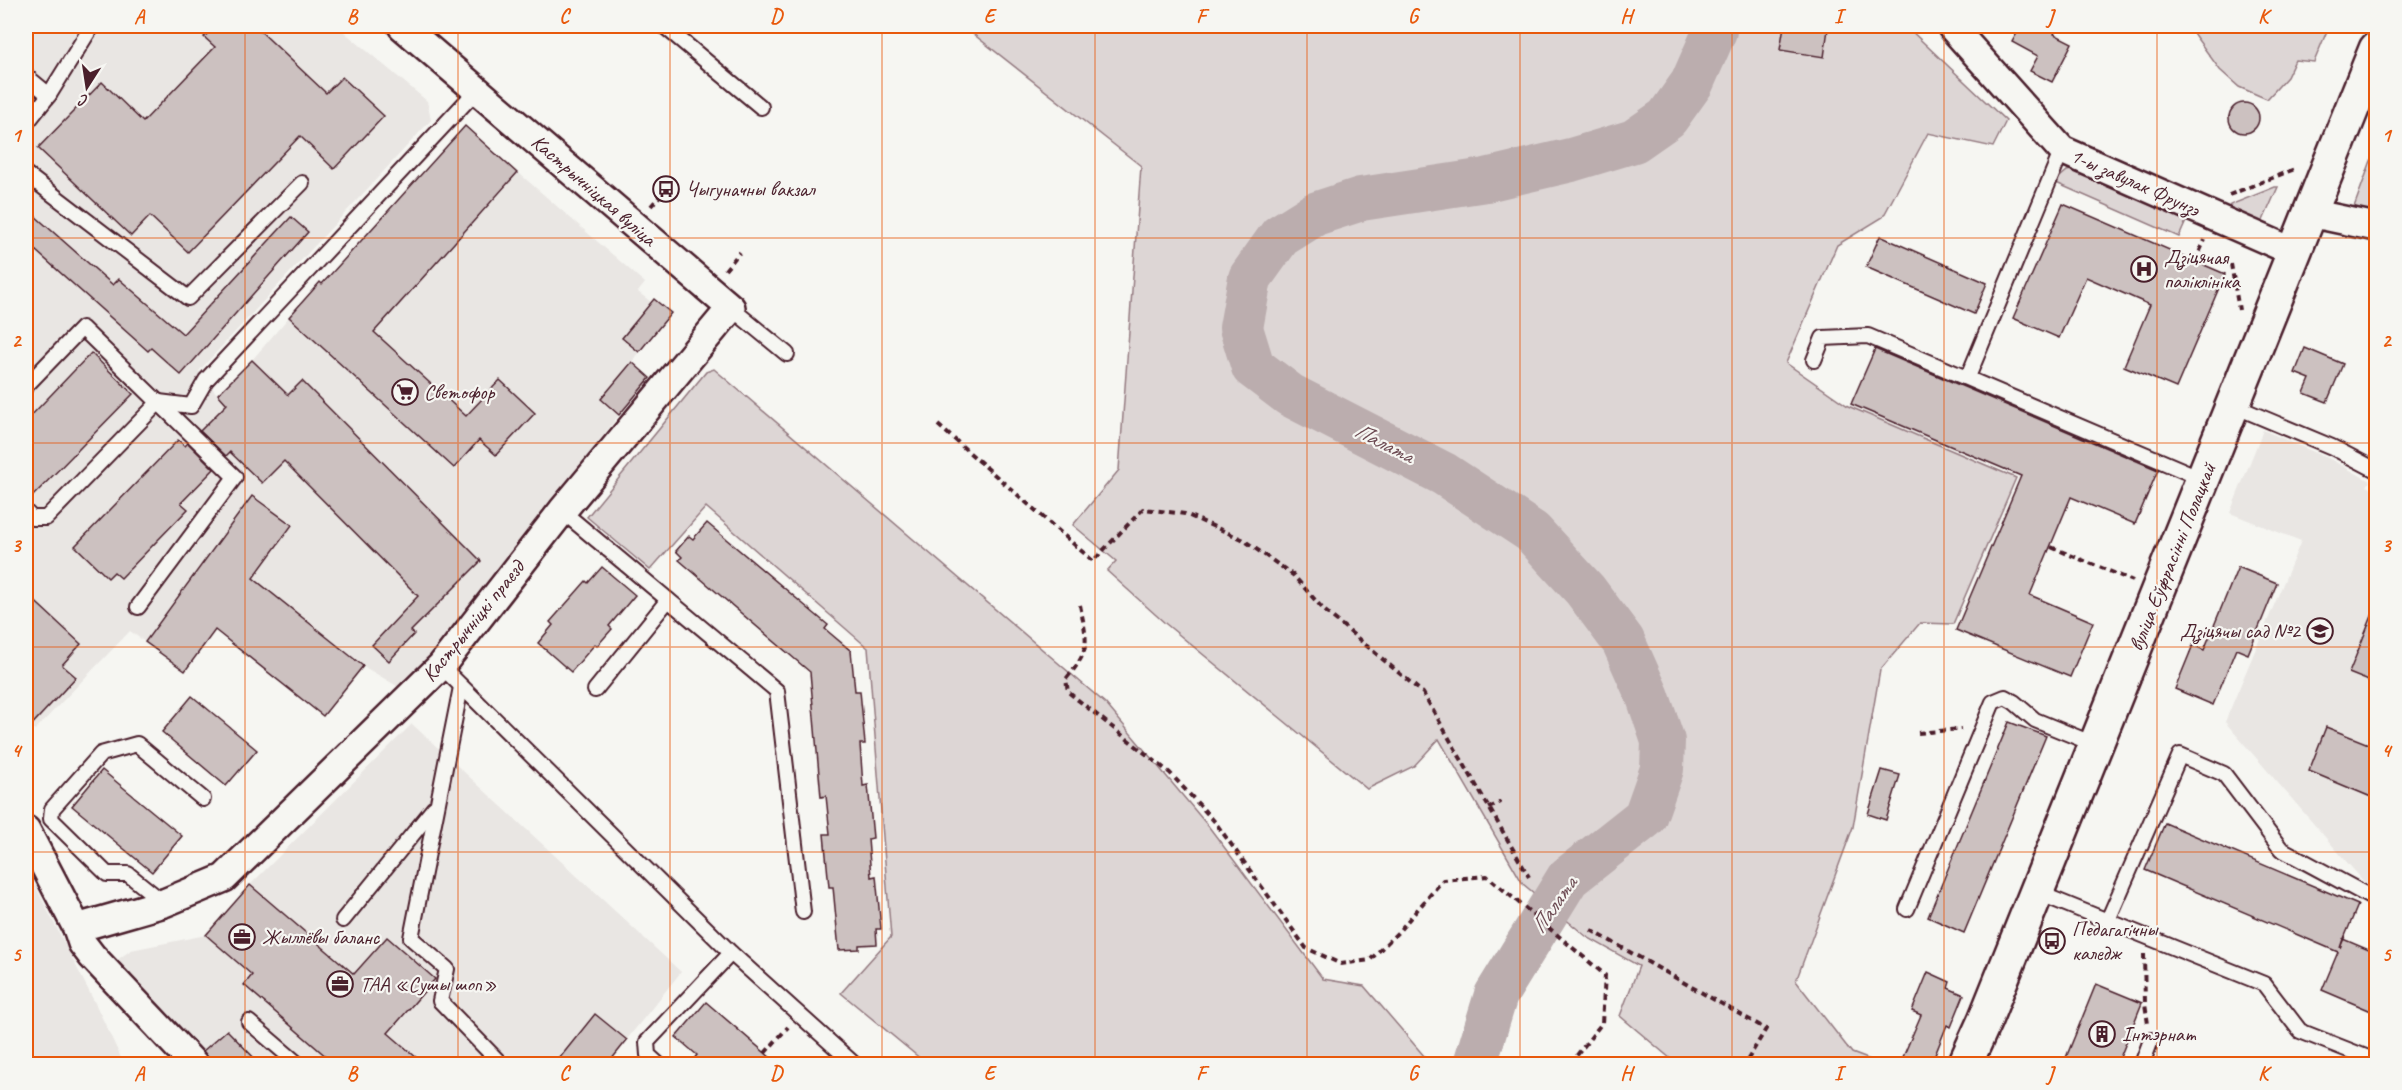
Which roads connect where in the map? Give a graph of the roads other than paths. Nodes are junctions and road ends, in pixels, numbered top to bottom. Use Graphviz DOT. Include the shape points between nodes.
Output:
graph roads {
  1 [pos="92,26"];
  2 [pos="664,26"];
  3 [pos="1951,26"];
  4 [pos="406,27"];
  5 [pos="2376,49"];
  6 [pos="26,76"];
  7 [pos="477,90"];
  8 [pos="49,95"];
  9 [pos="761,107"];
  10 [pos="26,124"];
  11 [pos="2062,150"];
  12 [pos="26,174"];
  13 [pos="302,183"];
  14 [pos="2310,213"];
  15 [pos="2376,227"];
  16 [pos="2295,252"];
  17 [pos="731,308"];
  18 [pos="787,354"];
  19 [pos="1814,360"];
  20 [pos="1968,377"];
  21 [pos="26,386"];
  22 [pos="159,402"];
  23 [pos="2232,405"];
  24 [pos="2376,470"];
  25 [pos="2204,479"];
  26 [pos="562,511"];
  27 [pos="26,512"];
  28 [pos="668,600"];
  29 [pos="138,607"];
  30 [pos="441,666"];
  31 [pos="461,687"];
  32 [pos="595,690"];
  33 [pos="2096,745"];
  34 [pos="203,799"];
  35 [pos="436,807"];
  36 [pos="26,830"];
  37 [pos="2036,892"];
  38 [pos="2376,900"];
  39 [pos="164,903"];
  40 [pos="1908,909"];
  41 [pos="803,912"];
  42 [pos="343,920"];
  43 [pos="2108,920"];
  44 [pos="77,928"];
  45 [pos="731,953"];
  46 [pos="249,1022"];
  47 [pos="2151,1040"];
  48 [pos="2376,1061"];
  49 [pos="194,1065"];
  50 [pos="298,1065"];
  51 [pos="501,1065"];
  52 [pos="658,1065"];
  53 [pos="854,1065"];
  54 [pos="1965,1065"];
  55 [pos="2142,1065"];
  1 -- 8 [label="lane"];
  2 -- 9 [label="lane"];
  3 -- 11 [label="street, 1-ы завулак Фрунзэ"];
  4 -- 7 [label="street, Кастрычніцкая вуліца"];
  5 -- 14 [label="main road, вуліца Еўфрасінні Полацкай"];
  6 -- 8 [label="lane"];
  7 -- 17 [label="street, Кастрычніцкая вуліца"];
  7 -- 22 [label="lane" via="206,380 191,406"];
  8 -- 10 [label="lane"];
  11 -- 16 [label="street, 1-ы завулак Фрунзэ"];
  11 -- 20 [label="lane"];
  12 -- 13 [label="lane" via="188,298"];
  14 -- 15 [label="street"];
  14 -- 16 [label="main road, вуліца Еўфрасінні Полацкай"];
  16 -- 23 [label="main road, вуліца Еўфрасінні Полацкай"];
  17 -- 18 [label="lane, Кастрычніцкая вуліца"];
  17 -- 26 [label="street, Кастрычніцкі праезд"];
  19 -- 20 [label="lane" via="1822,338 1868,336"];
  20 -- 25 [label="lane"];
  21 -- 22 [label="lane" via="82,328"];
  22 -- 27 [label="lane" via="46,518 32,518"];
  22 -- 29 [label="lane" via="235,477"];
  23 -- 24 [label="lane"];
  23 -- 25 [label="main road, вуліца Еўфрасінні Полацкай"];
  25 -- 33 [label="main road, вуліца Еўфрасінні Полацкай"];
  26 -- 28 [label="lane"];
  26 -- 30 [label="street, Кастрычніцкі праезд"];
  28 -- 32 [label="lane"];
  28 -- 41 [label="lane" via="777,691"];
  30 -- 31 [label="lane"];
  30 -- 39 [label="street, Кастрычніцкі праезд" via="224,878"];
  31 -- 35 [label="lane"];
  31 -- 45 [label="lane"];
  33 -- 37 [label="main road, вуліца Еўфрасінні Полацкай"];
  33 -- 40 [label="lane" via="2035,720 2005,698 1993,702"];
  34 -- 39 [label="lane" via="137,744 101,754 51,809 51,819 107,874 128,874"];
  35 -- 42 [label="lane"];
  35 -- 51 [label="lane" via="411,938 447,969 440,1001"];
  36 -- 44 [label="street"];
  37 -- 43 [label="lane"];
  37 -- 54 [label="main road, вуліца Еўфрасінні Полацкай"];
  38 -- 43 [label="lane" via="2281,849 2223,774 2180,755"];
  39 -- 44 [label="street, Кастрычніцкі праезд"];
  43 -- 48 [label="lane" via="2264,984 2300,1031"];
  44 -- 49 [label="street" via="92,956"];
  45 -- 52 [label="lane" via="647,1042 648,1055"];
  45 -- 53 [label="lane"];
  46 -- 50 [label="lane"];
  47 -- 55 [label="lane"];
}
